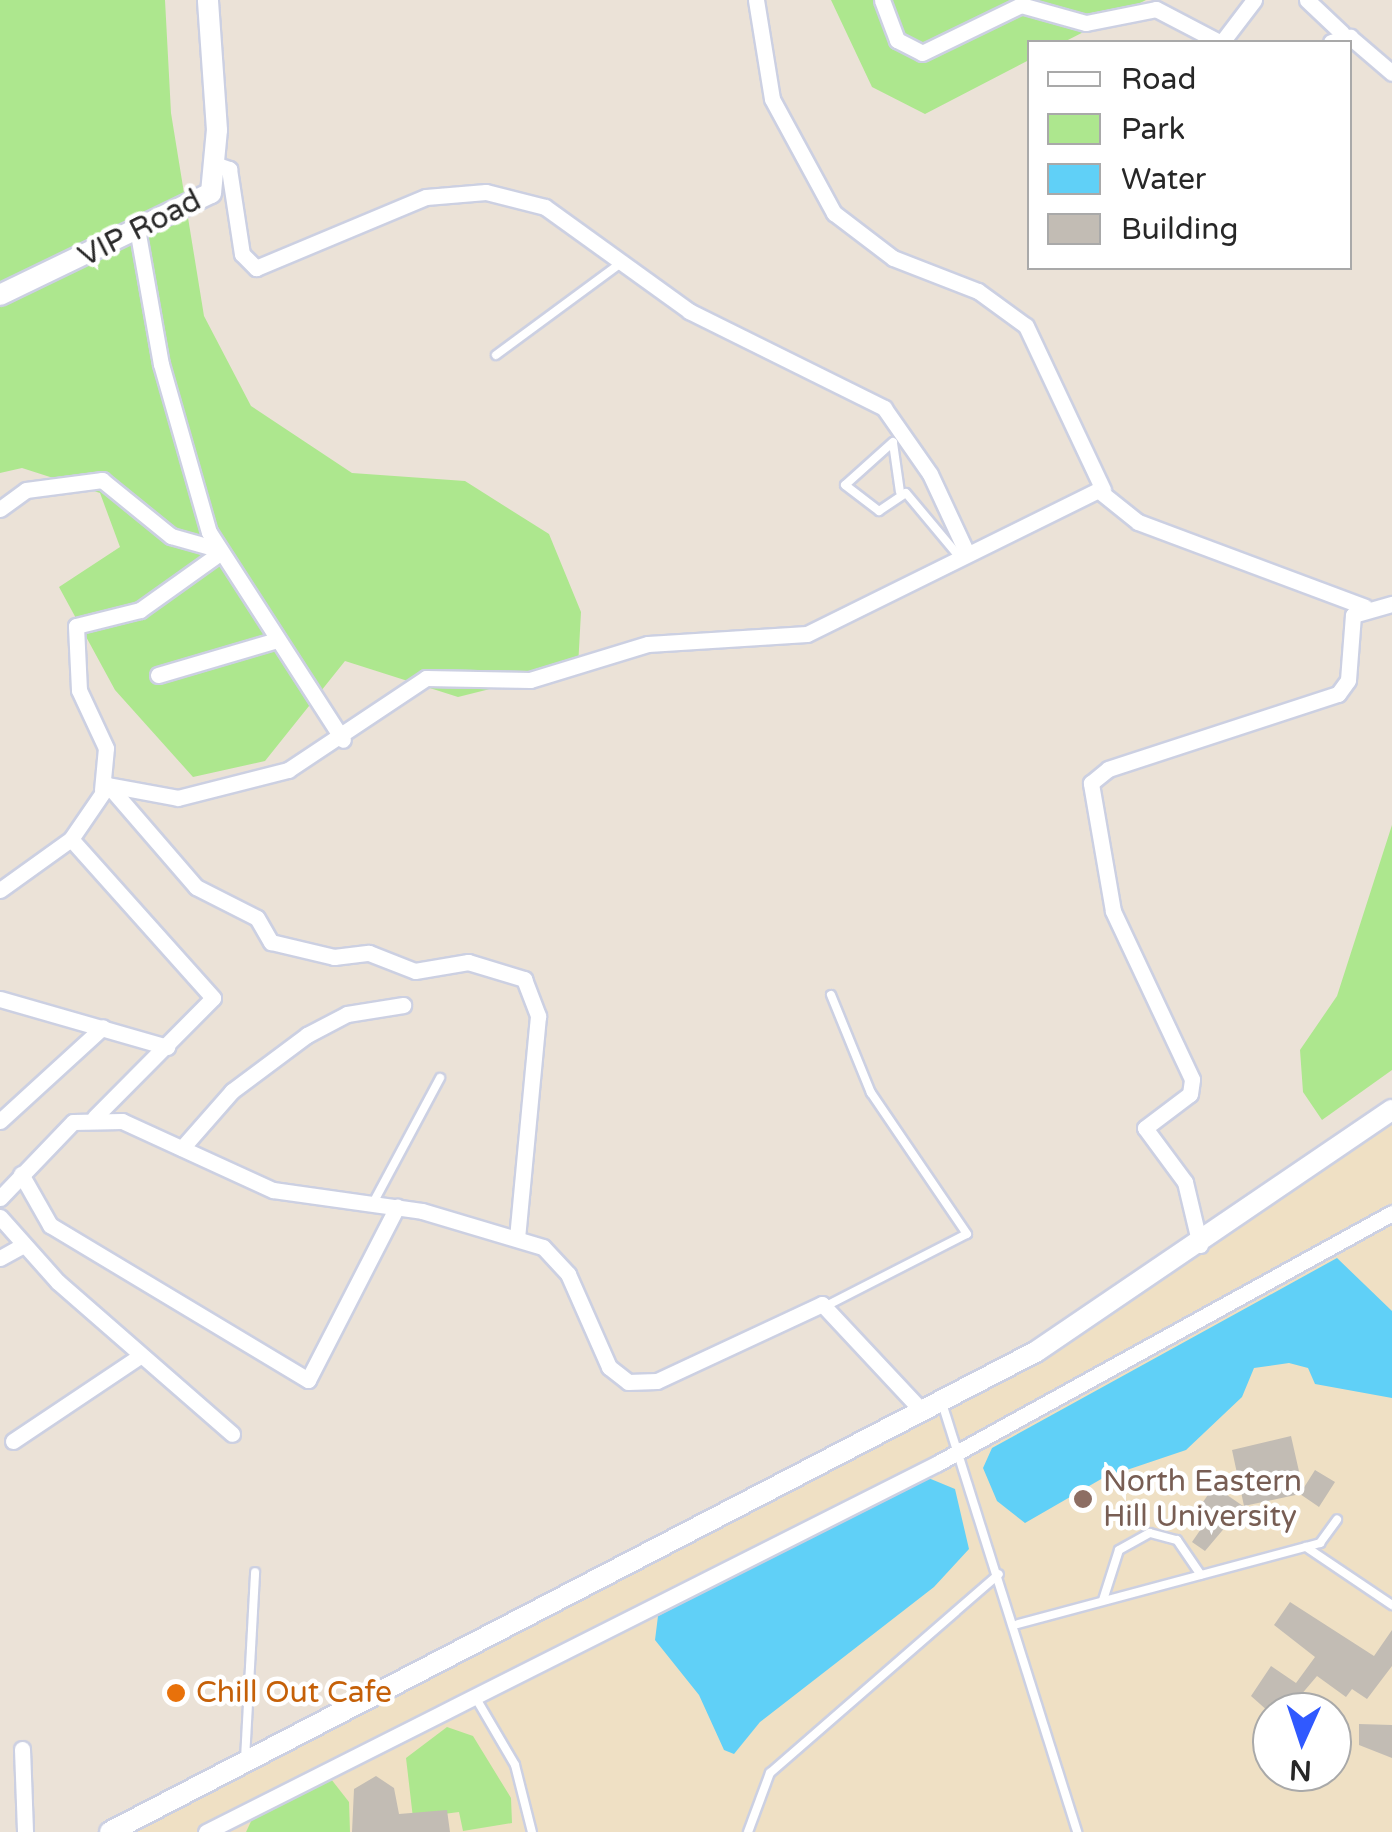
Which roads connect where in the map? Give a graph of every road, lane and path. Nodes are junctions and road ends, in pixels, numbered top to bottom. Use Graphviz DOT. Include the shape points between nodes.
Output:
graph roads {
  1 [pos="208,0"];
  2 [pos="756,0"];
  3 [pos="882,0"];
  4 [pos="1254,0"];
  5 [pos="1307,0"];
  6 [pos="1337,38"];
  7 [pos="1216,40"];
  8 [pos="1222,40"];
  9 [pos="1352,48"];
  10 [pos="1392,73"];
  11 [pos="217,165"];
  12 [pos="138,234"];
  13 [pos="618,265"];
  14 [pos="0,295"];
  15 [pos="496,355"];
  16 [pos="899,426"];
  17 [pos="893,442"];
  18 [pos="1103,490"];
  19 [pos="900,492"];
  20 [pos="0,509"];
  21 [pos="219,551"];
  22 [pos="961,552"];
  23 [pos="1392,604"];
  24 [pos="1366,607"];
  25 [pos="277,640"];
  26 [pos="158,674"];
  27 [pos="343,740"];
  28 [pos="104,787"];
  29 [pos="71,838"];
  30 [pos="0,890"];
  31 [pos="832,995"];
  32 [pos="0,998"];
  33 [pos="403,1005"];
  34 [pos="104,1027"];
  35 [pos="167,1047"];
  36 [pos="440,1078"];
  37 [pos="1392,1110"];
  38 [pos="95,1117"];
  39 [pos="0,1121"];
  40 [pos="182,1148"];
  41 [pos="21,1174"];
  42 [pos="0,1198"];
  43 [pos="373,1203"];
  44 [pos="397,1207"];
  45 [pos="1392,1213"];
  46 [pos="0,1217"];
  47 [pos="517,1237"];
  48 [pos="1200,1245"];
  49 [pos="22,1246"];
  50 [pos="0,1258"];
  51 [pos="826,1306"];
  52 [pos="140,1356"];
  53 [pos="932,1407"];
  54 [pos="232,1434"];
  55 [pos="13,1441"];
  56 [pos="960,1451"];
  57 [pos="1337,1520"];
  58 [pos="1306,1547"];
  59 [pos="255,1572"];
  60 [pos="1000,1574"];
  61 [pos="1201,1575"];
  62 [pos="1103,1600"];
  63 [pos="1392,1605"];
  64 [pos="1018,1624"];
  65 [pos="474,1695"];
  66 [pos="22,1749"];
  67 [pos="244,1768"];
  68 [pos="25,1832"];
  69 [pos="110,1832"];
  70 [pos="206,1832"];
  71 [pos="531,1832"];
  72 [pos="748,1832"];
  73 [pos="1077,1832"];
  1 -- 11 [label="street, VIP Road"];
  2 -- 18 [label="street" via="772,99 834,213 893,258 978,292 1026,326"];
  3 -- 7 [label="street" via="897,40 922,53 1021,5 1086,23 1156,8"];
  4 -- 8 [label="street"];
  5 -- 6 [label="street"];
  9 -- 10 [label="street"];
  11 -- 12 [label="street, VIP Road" via="203,203"];
  11 -- 13 [label="street" via="228,169 242,254 256,268 398,206 486,192 545,208"];
  12 -- 14 [label="street, VIP Road"];
  12 -- 21 [label="street" via="161,364"];
  13 -- 15 [label="lane"];
  13 -- 16 [label="street" via="754,347 848,384"];
  16 -- 17 [label="lane"];
  16 -- 22 [label="street"];
  17 -- 19 [label="lane"];
  17 -- 19 [label="lane" via="844,482 878,511"];
  18 -- 22 [label="street"];
  18 -- 24 [label="street" via="1138,522"];
  19 -- 22 [label="lane"];
  20 -- 21 [label="street" via="26,490 102,480 171,536"];
  21 -- 25 [label="street"];
  21 -- 28 [label="street" via="140,610 76,626 79,690 106,748"];
  22 -- 27 [label="street" via="807,634 648,644 530,680 426,678"];
  23 -- 24 [label="street"];
  24 -- 48 [label="street" via="1353,615 1348,680 1338,694 1108,769 1091,783 1113,911 1192,1079 1190,1094 1145,1128 1185,1182"];
  25 -- 26 [label="street"];
  25 -- 27 [label="street"];
  27 -- 28 [label="street" via="288,770 192,796"];
  28 -- 29 [label="street"];
  28 -- 47 [label="street" via="196,887 257,918 271,942 334,957 370,953 415,971 478,964 524,979 538,1016"];
  29 -- 30 [label="street"];
  29 -- 35 [label="street" via="212,993 212,1004"];
  31 -- 51 [label="lane" via="871,1093 967,1234"];
  32 -- 34 [label="street"];
  33 -- 40 [label="street" via="348,1014 307,1036 232,1091"];
  34 -- 35 [label="street"];
  34 -- 39 [label="street"];
  35 -- 38 [label="street"];
  36 -- 43 [label="lane"];
  37 -- 48 [label="street"];
  38 -- 40 [label="street"];
  38 -- 41 [label="street" via="56,1133"];
  40 -- 43 [label="street" via="273,1190"];
  41 -- 42 [label="street"];
  41 -- 44 [label="street" via="50,1225 308,1380"];
  43 -- 44 [label="street"];
  44 -- 47 [label="street"];
  45 -- 56 [label="street"];
  46 -- 49 [label="street"];
  47 -- 51 [label="street" via="562,1264 609,1367 628,1382 657,1381"];
  48 -- 53 [label="street"];
  49 -- 50 [label="street"];
  49 -- 52 [label="street"];
  51 -- 53 [label="street"];
  52 -- 54 [label="street"];
  52 -- 55 [label="street"];
  53 -- 56 [label="lane"];
  53 -- 67 [label="street"];
  56 -- 60 [label="lane"];
  56 -- 65 [label="street"];
  57 -- 58 [label="lane"];
  58 -- 61 [label="lane"];
  58 -- 63 [label="lane"];
  59 -- 67 [label="lane"];
  60 -- 64 [label="lane"];
  60 -- 72 [label="lane" via="770,1773"];
  61 -- 62 [label="lane"];
  61 -- 62 [label="lane" via="1178,1540 1150,1533 1119,1550"];
  62 -- 64 [label="lane"];
  64 -- 73 [label="lane"];
  65 -- 70 [label="street"];
  65 -- 71 [label="lane" via="516,1765"];
  66 -- 68 [label="street"];
  67 -- 69 [label="street"];
}
